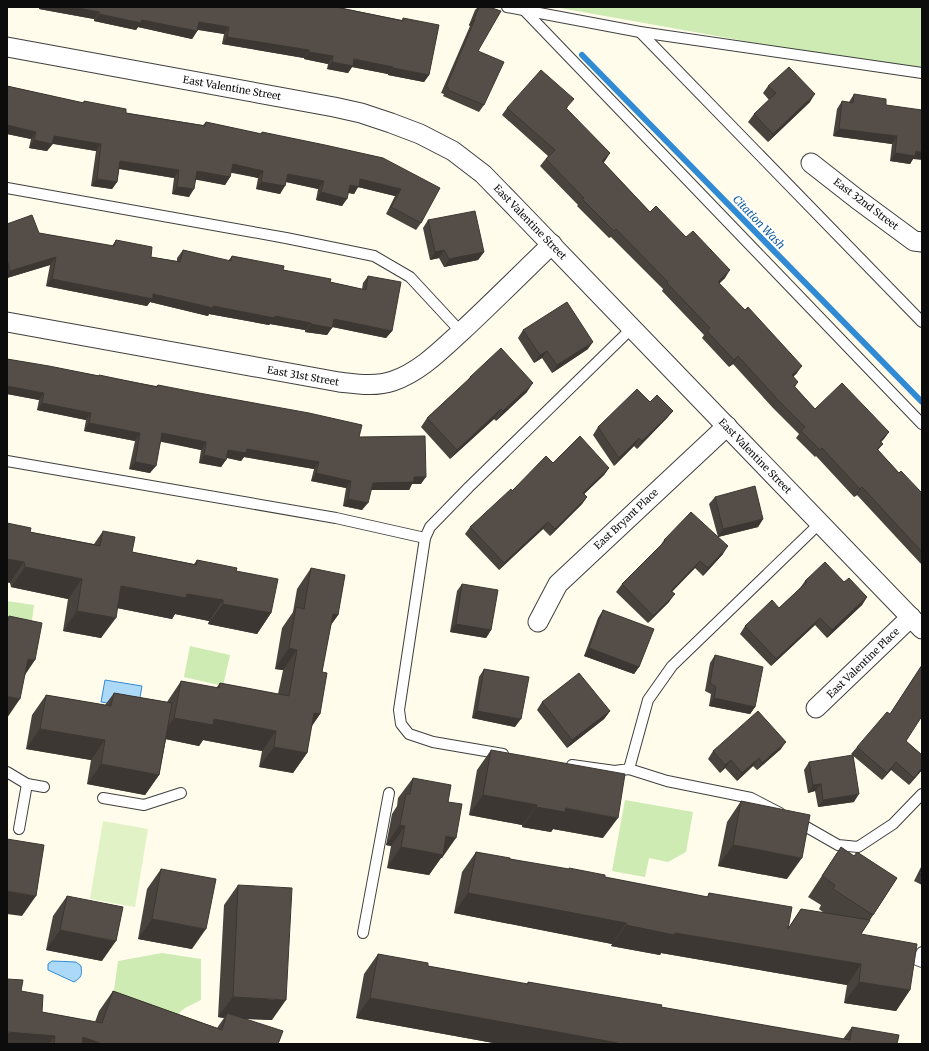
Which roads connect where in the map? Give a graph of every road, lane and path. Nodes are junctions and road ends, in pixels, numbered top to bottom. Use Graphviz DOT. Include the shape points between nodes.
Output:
graph roads {
  1 [pos="507,7"];
  2 [pos="524,10"];
  3 [pos="640,32"];
  4 [pos="7,47"];
  5 [pos="922,73"];
  6 [pos="811,163"];
  7 [pos="7,188"];
  8 [pos="922,242"];
  9 [pos="552,244"];
  10 [pos="7,322"];
  11 [pos="922,322"];
  12 [pos="632,328"];
  13 [pos="461,332"];
  14 [pos="922,424"];
  15 [pos="726,426"];
  16 [pos="7,460"];
  17 [pos="820,523"];
  18 [pos="425,538"];
  19 [pos="538,622"];
  20 [pos="916,623"];
  21 [pos="816,708"];
  22 [pos="516,756"];
  23 [pos="562,763"];
  24 [pos="629,769"];
  25 [pos="7,772"];
  26 [pos="27,784"];
  27 [pos="44,788"];
  28 [pos="181,793"];
  29 [pos="389,793"];
  30 [pos="922,794"];
  31 [pos="103,798"];
  32 [pos="19,829"];
  33 [pos="363,933"];
  34 [pos="922,952"];
  35 [pos="922,962"];
  1 -- 2 [label="lane"];
  2 -- 3 [label="lane"];
  2 -- 14 [label="lane"];
  3 -- 5 [label="lane"];
  3 -- 11 [label="lane"];
  4 -- 9 [label="street, East Valentine Street" via="334,106 392,123 453,151 483,174"];
  6 -- 8 [label="street, East 32nd Street" via="914,241"];
  7 -- 13 [label="lane" via="374,256 410,277"];
  9 -- 12 [label="street, East Valentine Street"];
  9 -- 13 [label="street, East 31st Street"];
  10 -- 13 [label="street, East 31st Street" via="360,385 393,381 405,376 442,350"];
  12 -- 15 [label="street, East Valentine Street"];
  12 -- 18 [label="lane" via="469,487 430,527"];
  15 -- 17 [label="street, East Valentine Street"];
  15 -- 19 [label="street, East Bryant Place" via="558,584"];
  16 -- 18 [label="lane" via="336,518"];
  17 -- 20 [label="street, East Valentine Street"];
  17 -- 24 [label="lane" via="672,666 648,700"];
  18 -- 22 [label="lane" via="399,710 401,724 409,734 432,742"];
  20 -- 21 [label="street, East Valentine Place"];
  23 -- 24 [label="lane" via="615,771"];
  24 -- 30 [label="lane" via="667,781 751,798 838,845 858,847 893,824"];
  25 -- 26 [label="lane"];
  26 -- 27 [label="lane"];
  26 -- 32 [label="lane"];
  28 -- 31 [label="lane" via="144,805"];
  29 -- 33 [label="lane"];
  34 -- 35 [label="lane" via="917,960"];
}
